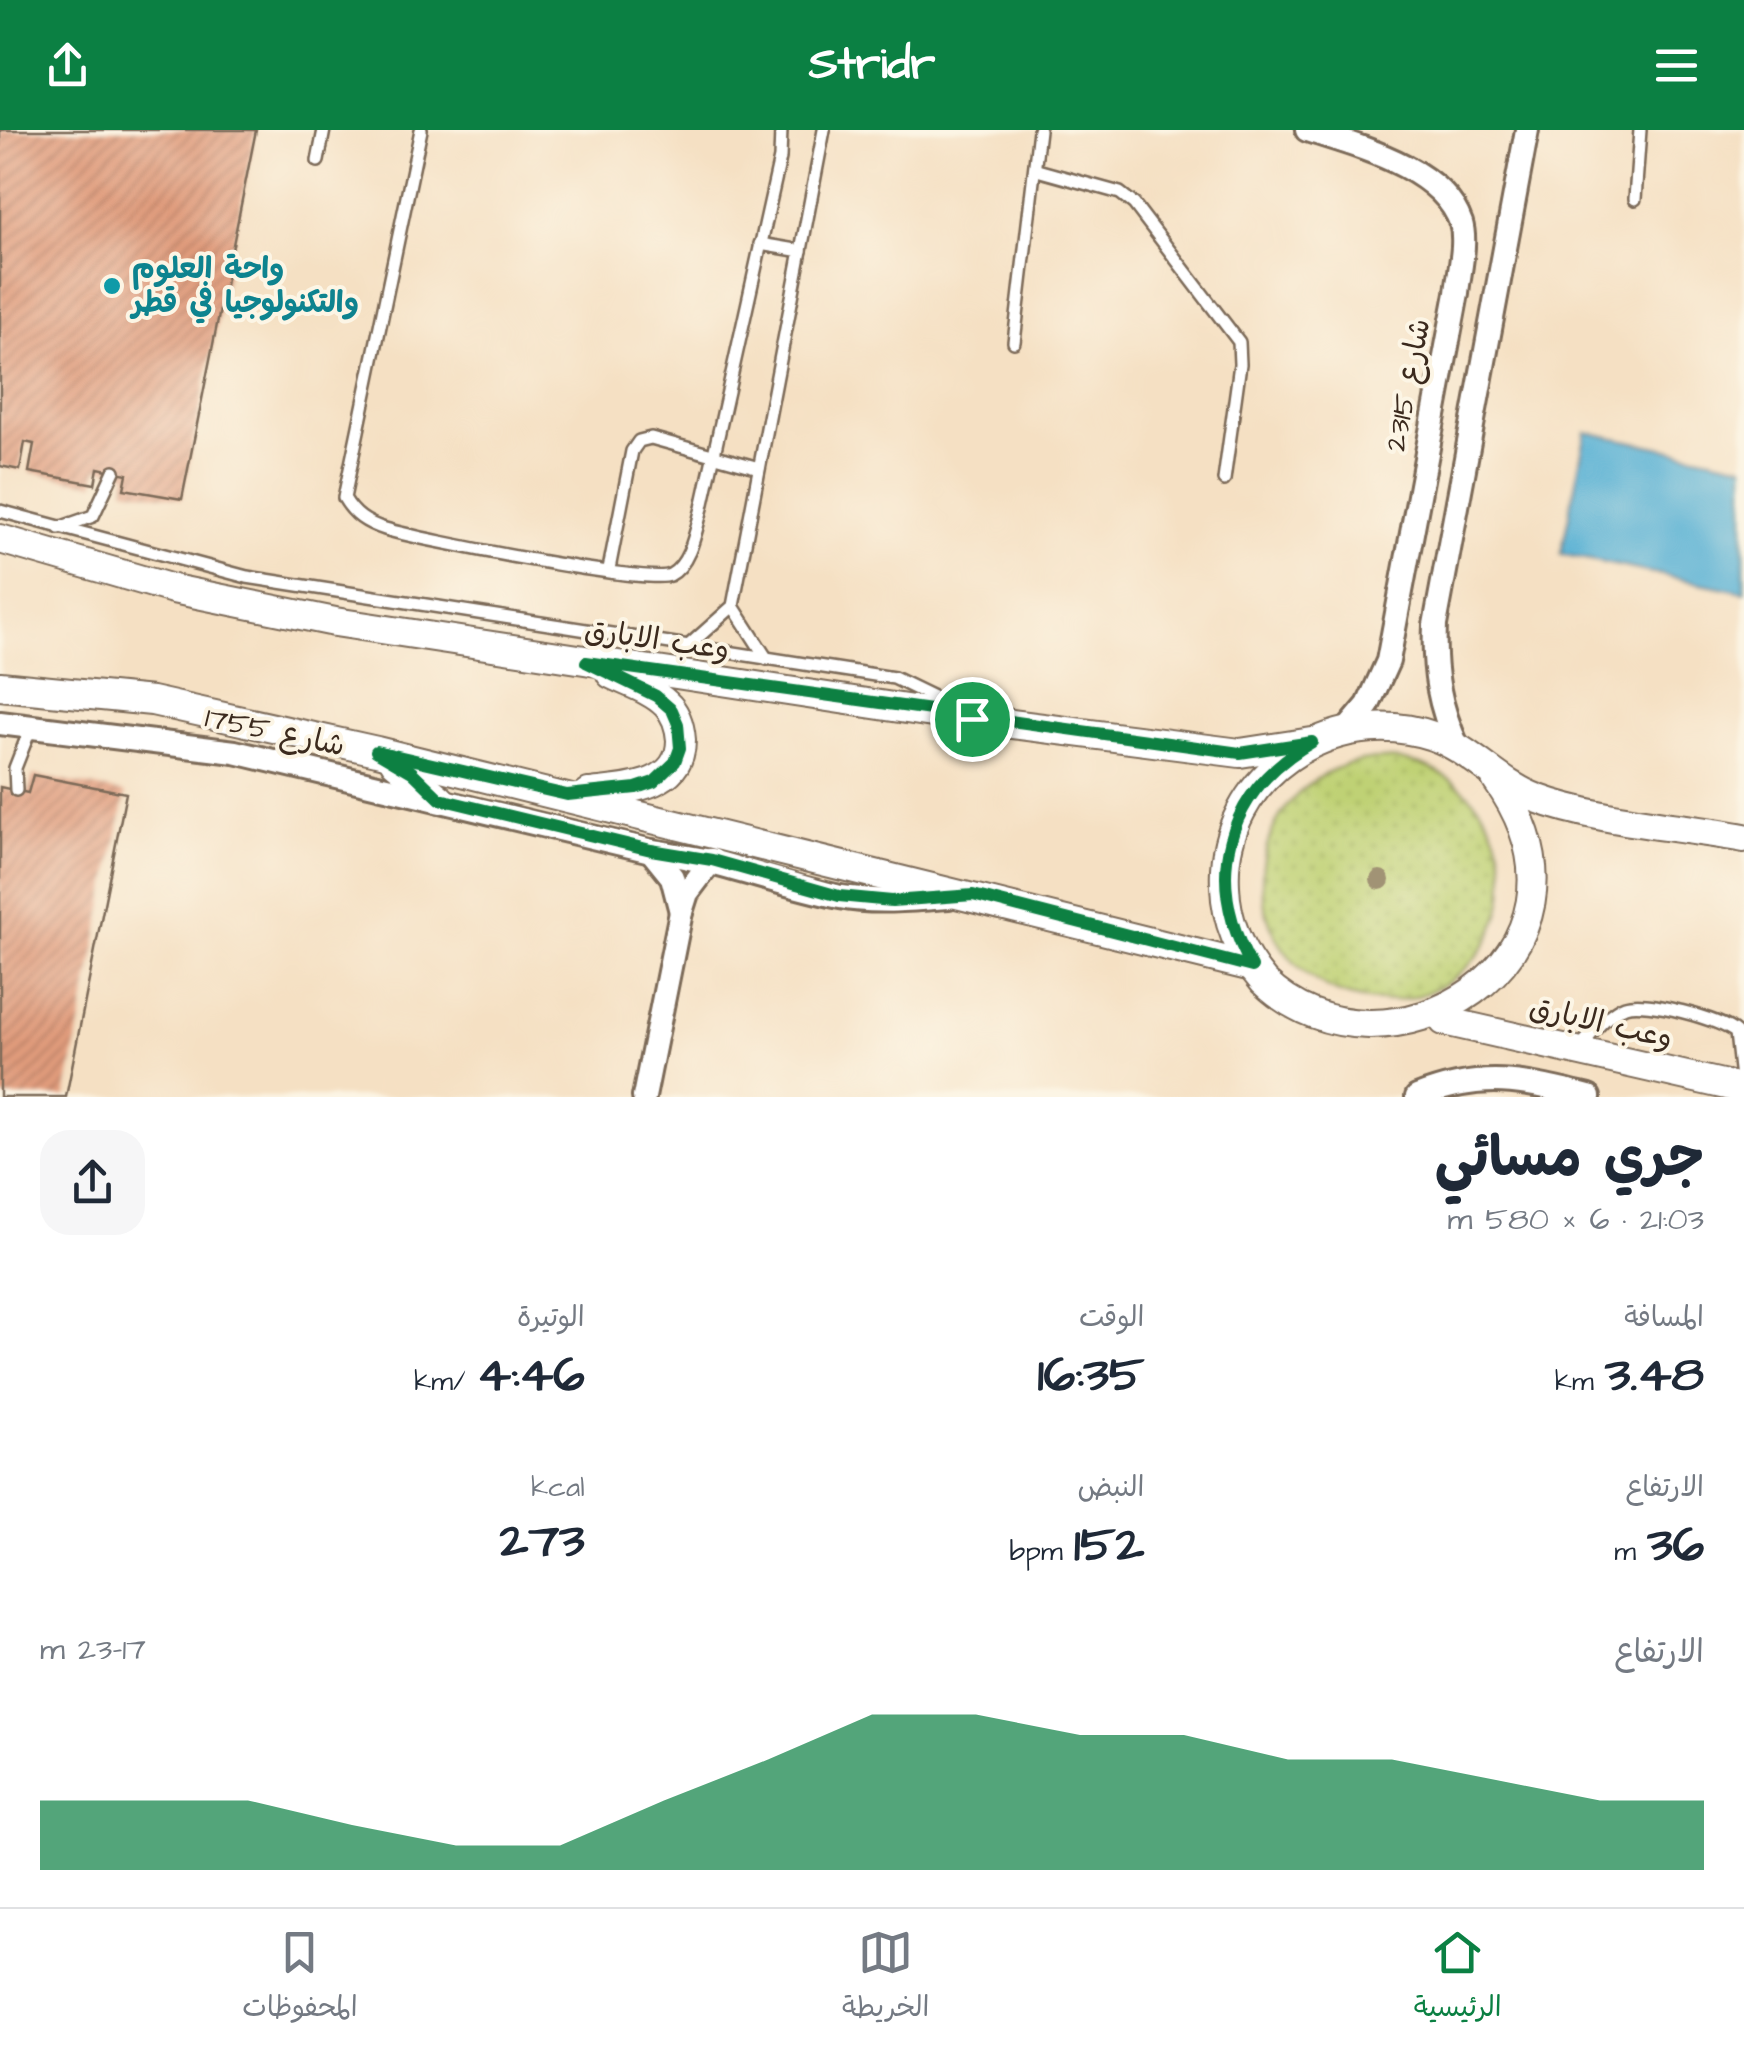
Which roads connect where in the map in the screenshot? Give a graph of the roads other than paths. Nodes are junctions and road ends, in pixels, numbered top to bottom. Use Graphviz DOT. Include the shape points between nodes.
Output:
graph roads {
  1 [pos="324,130"];
  2 [pos="421,130"];
  3 [pos="781,130"];
  4 [pos="824,130"];
  5 [pos="1039,130"];
  6 [pos="1307,130"];
  7 [pos="1528,130"];
  8 [pos="1640,130"];
  9 [pos="318,161"];
  10 [pos="1037,170"];
  11 [pos="1635,199"];
  12 [pos="760,244"];
  13 [pos="800,252"];
  14 [pos="1014,342"];
  15 [pos="713,454"];
  16 [pos="760,468"];
  17 [pos="114,471"];
  18 [pos="1224,480"];
  19 [pos="0,511"];
  20 [pos="59,528"];
  21 [pos="5,541"];
  22 [pos="609,569"];
  23 [pos="732,606"];
  24 [pos="686,648"];
  25 [pos="766,658"];
  26 [pos="586,662"];
  27 [pos="0,673"];
  28 [pos="0,686"];
  29 [pos="99,693"];
  30 [pos="972,719"];
  31 [pos="0,723"];
  32 [pos="32,726"];
  33 [pos="1347,730"];
  34 [pos="1312,742"];
  35 [pos="1458,748"];
  36 [pos="376,751"];
  37 [pos="1496,779"];
  38 [pos="16,790"];
  39 [pos="567,795"];
  40 [pos="440,799"];
  41 [pos="1744,838"];
  42 [pos="651,850"];
  43 [pos="712,860"];
  44 [pos="973,895"];
  45 [pos="681,912"];
  46 [pos="1252,967"];
  47 [pos="1444,1021"];
  48 [pos="1576,1051"];
  49 [pos="1743,1089"];
  50 [pos="644,1097"];
  51 [pos="1418,1097"];
  52 [pos="1589,1097"];
  1 -- 9 [label="lane"];
  2 -- 22 [label="lane" via="344,498 354,515 384,528 507,558"];
  3 -- 12 [label="lane"];
  4 -- 13 [label="lane"];
  5 -- 10 [label="lane"];
  6 -- 33 [label="street, شارع 2315" via="1421,178 1461,224 1457,293 1388,661 1368,705"];
  7 -- 35 [label="street" via="1434,626 1441,710"];
  8 -- 11 [label="lane"];
  10 -- 14 [label="lane"];
  10 -- 18 [label="lane" via="1120,193 1134,204 1239,342"];
  12 -- 13 [label="lane"];
  12 -- 15 [label="lane"];
  13 -- 16 [label="lane"];
  15 -- 16 [label="lane"];
  15 -- 22 [label="lane" via="697,524 675,572 657,580"];
  15 -- 22 [label="lane" via="651,438 639,442"];
  16 -- 23 [label="lane"];
  17 -- 20 [label="lane" via="93,516"];
  19 -- 20 [label="lane"];
  20 -- 24 [label="lane" via="247,577"];
  21 -- 26 [label="street, وعب الابارق" via="258,608"];
  23 -- 24 [label="lane"];
  23 -- 25 [label="lane"];
  24 -- 25 [label="lane"];
  25 -- 30 [label="lane" via="894,678"];
  26 -- 30 [label="street, وعب الابارق"];
  26 -- 39 [label="street" via="665,702 678,724 680,748 654,782"];
  27 -- 29 [label="street"];
  28 -- 29 [label="street"];
  29 -- 36 [label="street"];
  30 -- 34 [label="street, وعب الابارق" via="1240,753"];
  31 -- 32 [label="street, شارع 1755"];
  32 -- 38 [label="lane" via="18,758"];
  32 -- 40 [label="street, شارع 1755" via="219,750"];
  33 -- 34 [label="street"];
  33 -- 35 [label="street" via="1393,726"];
  34 -- 46 [label="street" via="1265,776 1234,827 1226,899"];
  35 -- 37 [label="street"];
  36 -- 39 [label="street"];
  36 -- 40 [label="street"];
  37 -- 41 [label="street" via="1573,807"];
  37 -- 47 [label="street" via="1526,828 1532,913 1516,953 1491,988"];
  39 -- 44 [label="street"];
  40 -- 42 [label="street, شارع 1755"];
  42 -- 43 [label="street, شارع 1755"];
  42 -- 45 [label="street" via="672,877"];
  43 -- 44 [label="street, شارع 1755" via="839,896 892,901"];
  43 -- 45 [label="street" via="687,892"];
  44 -- 46 [label="street"];
  45 -- 50 [label="street"];
  46 -- 47 [label="street" via="1289,1006 1338,1029 1392,1034"];
  47 -- 48 [label="street, وعب الابارق"];
  48 -- 49 [label="street, وعب الابارق"];
  48 -- 49 [label="lane" via="1622,1007 1639,1004 1714,1020 1736,1033"];
  51 -- 52 [label="street" via="1495,1078"];
}
